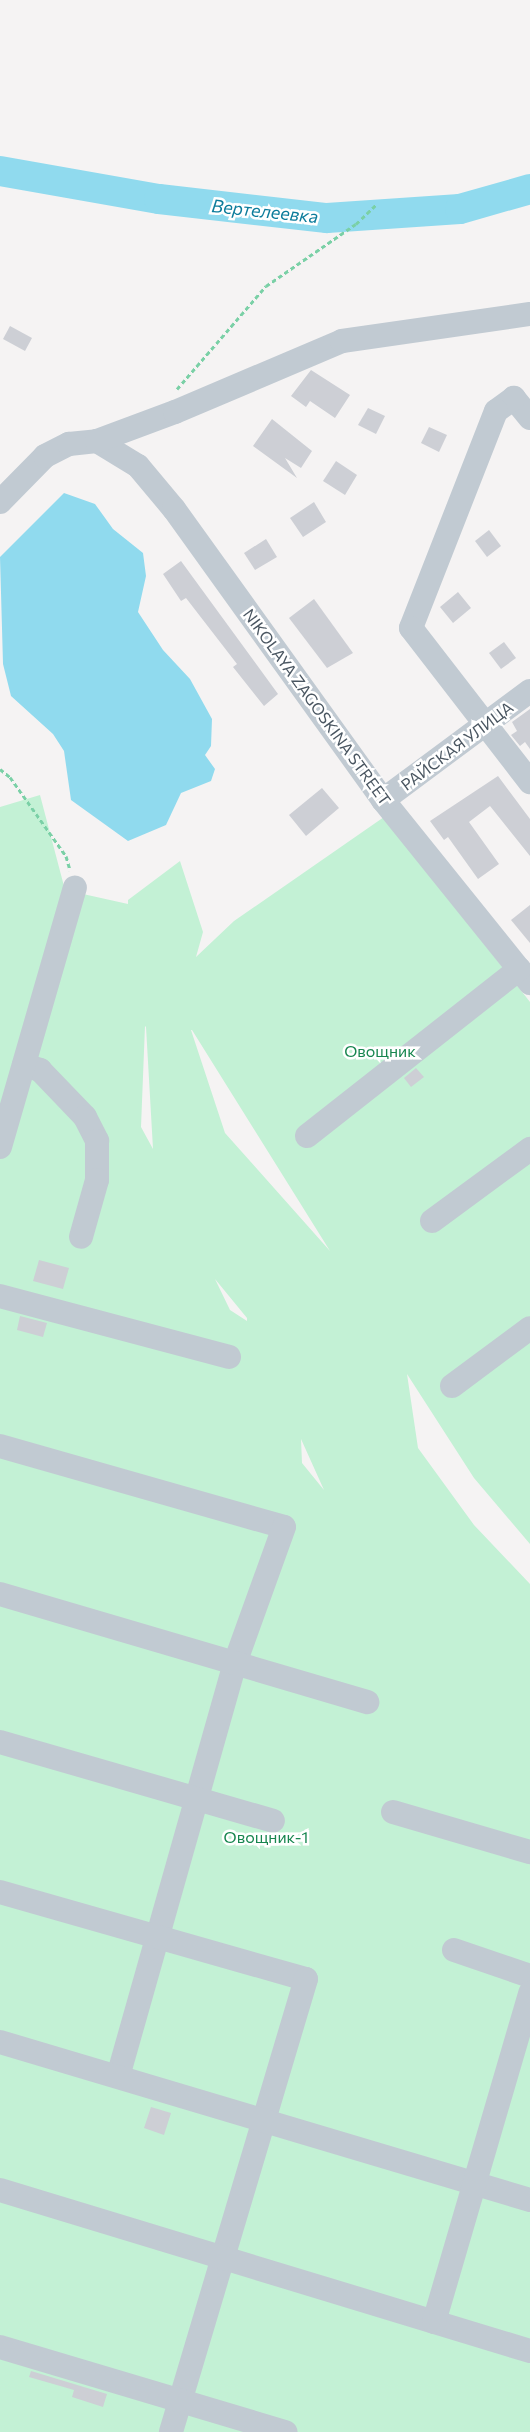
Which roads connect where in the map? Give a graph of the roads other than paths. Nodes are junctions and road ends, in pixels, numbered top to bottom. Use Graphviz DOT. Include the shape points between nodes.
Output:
graph roads {
  1 [pos="530,314"];
  2 [pos="530,418"];
  3 [pos="97,441"];
  4 [pos="0,502"];
  5 [pos="530,691"];
  6 [pos="487,726"];
  7 [pos="530,782"];
  8 [pos="383,800"];
  9 [pos="75,888"];
  10 [pos="524,976"];
  11 [pos="24,1065"];
  12 [pos="307,1136"];
  13 [pos="0,1147"];
  14 [pos="530,1149"];
  15 [pos="432,1221"];
  16 [pos="81,1237"];
  17 [pos="0,1296"];
  18 [pos="530,1328"];
  19 [pos="229,1357"];
  20 [pos="452,1386"];
  21 [pos="0,1446"];
  22 [pos="0,1594"];
  23 [pos="235,1663"];
  24 [pos="367,1702"];
  25 [pos="0,1742"];
  26 [pos="197,1799"];
  27 [pos="393,1812"];
  28 [pos="273,1821"];
  29 [pos="530,1852"];
  30 [pos="0,1892"];
  31 [pos="157,1939"];
  32 [pos="454,1950"];
  33 [pos="530,1976"];
  34 [pos="530,1993"];
  35 [pos="0,2042"];
  36 [pos="118,2076"];
  37 [pos="263,2119"];
  38 [pos="477,2185"];
  39 [pos="0,2190"];
  40 [pos="530,2200"];
  41 [pos="222,2258"];
  42 [pos="434,2322"];
  43 [pos="0,2347"];
  44 [pos="530,2351"];
  45 [pos="180,2402"];
  46 [pos="171,2432"];
  47 [pos="286,2432"];
  1 -- 3 [label="street" via="342,341"];
  2 -- 6 [label="street" via="514,398 496,411 411,628"];
  3 -- 4 [label="street" via="69,444 45,456"];
  3 -- 8 [label="street, NIKOLAYA ZAGOSKINA STREET" via="138,466 174,509"];
  5 -- 6 [label="street, РАЙСКАЯ УЛИЦА"];
  6 -- 7 [label="street"];
  6 -- 8 [label="street, РАЙСКАЯ УЛИЦА"];
  8 -- 10 [label="street, NIKOLAYA ZAGOSKINA STREET"];
  9 -- 11 [label="street"];
  10 -- 12 [label="street"];
  11 -- 13 [label="street"];
  11 -- 16 [label="street" via="40,1070 85,1117 97,1141 97,1180"];
  14 -- 15 [label="street"];
  17 -- 19 [label="street"];
  18 -- 20 [label="street"];
  21 -- 23 [label="street" via="284,1527"];
  22 -- 23 [label="street"];
  23 -- 24 [label="street"];
  23 -- 26 [label="street"];
  25 -- 26 [label="street"];
  26 -- 28 [label="street"];
  26 -- 31 [label="street"];
  27 -- 29 [label="street"];
  30 -- 31 [label="street"];
  31 -- 36 [label="street"];
  31 -- 37 [label="street" via="306,1979"];
  32 -- 33 [label="street"];
  34 -- 38 [label="street"];
  35 -- 36 [label="street"];
  36 -- 37 [label="street"];
  37 -- 38 [label="street"];
  37 -- 41 [label="street"];
  38 -- 40 [label="street"];
  38 -- 42 [label="street"];
  39 -- 41 [label="street"];
  41 -- 42 [label="street"];
  41 -- 45 [label="street"];
  42 -- 44 [label="street"];
  43 -- 45 [label="street"];
  45 -- 46 [label="street"];
  45 -- 47 [label="street"];
}
